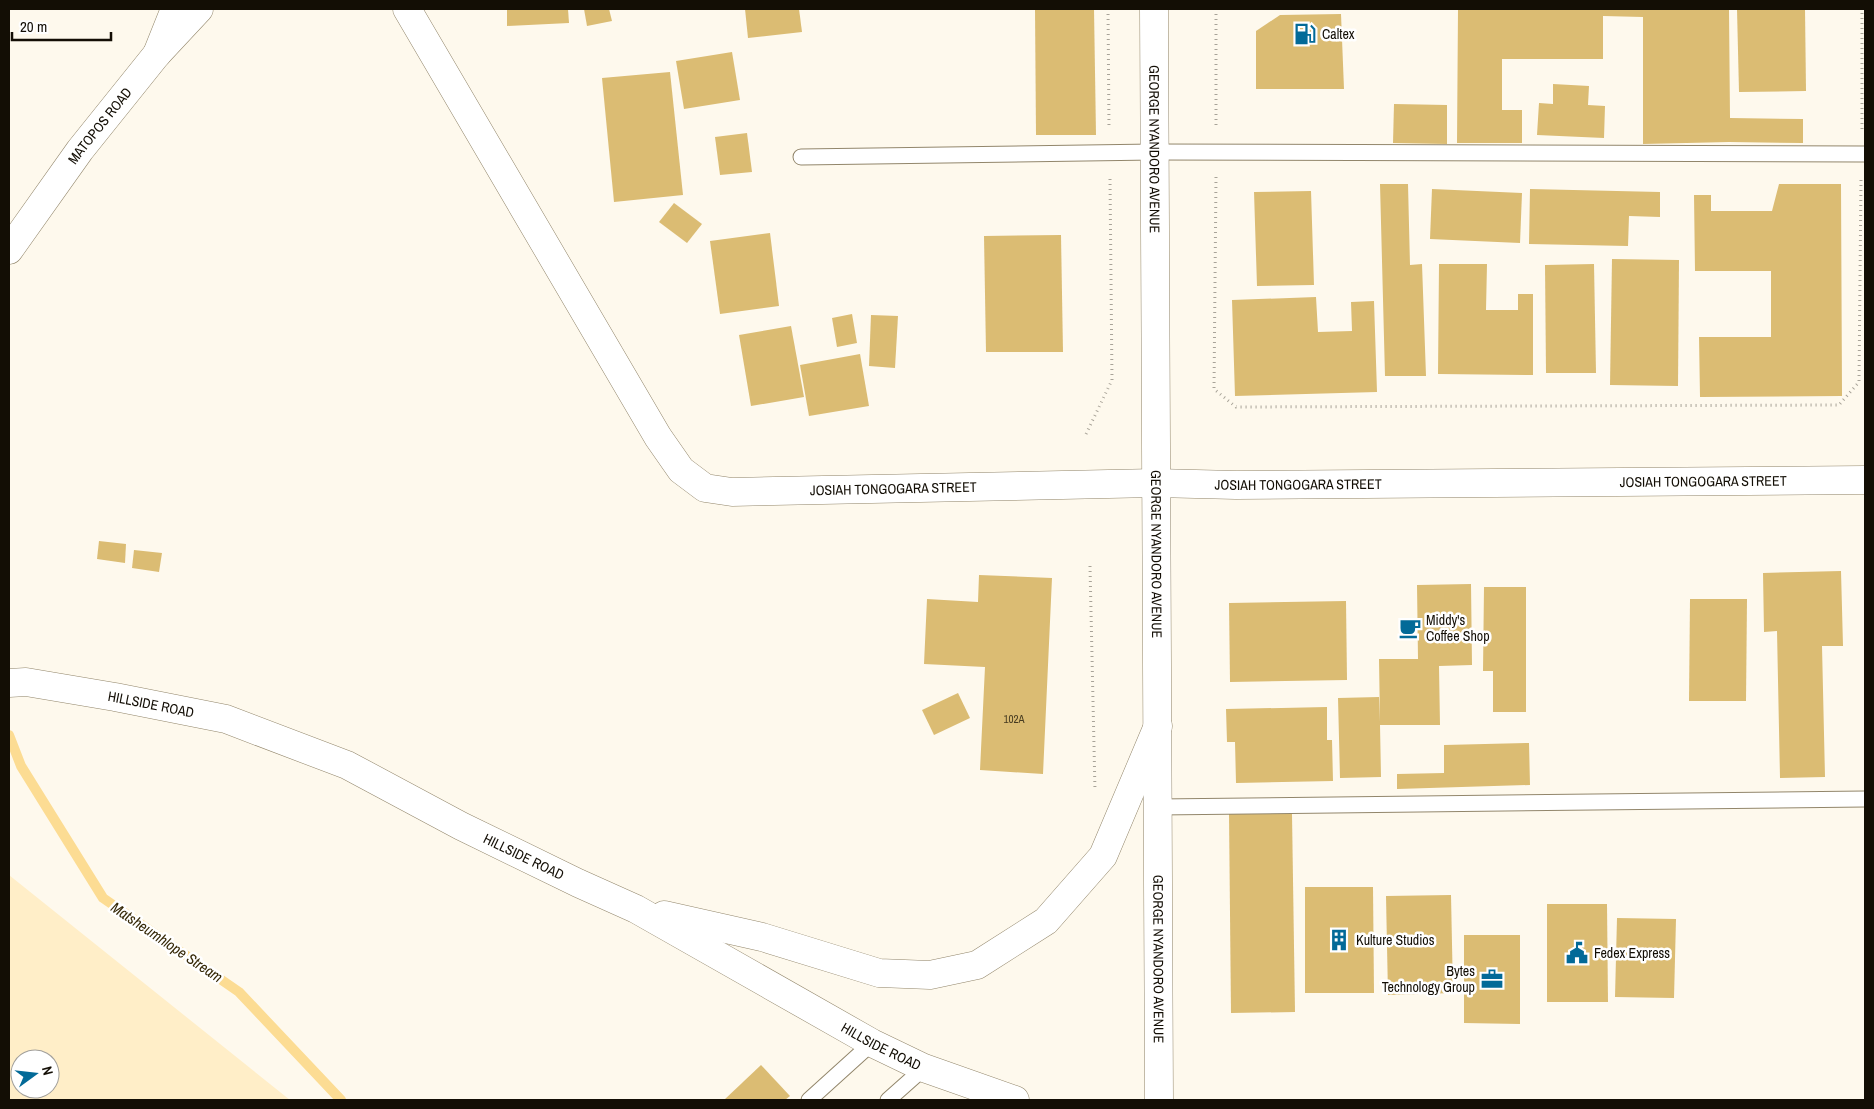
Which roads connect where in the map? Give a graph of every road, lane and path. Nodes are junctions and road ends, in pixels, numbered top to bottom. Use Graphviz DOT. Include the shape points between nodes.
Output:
graph roads {
  1 [pos="174,9"];
  2 [pos="200,9"];
  3 [pos="408,9"];
  4 [pos="1108,9"];
  5 [pos="1154,9"];
  6 [pos="1216,9"];
  7 [pos="1862,9"];
  8 [pos="157,54"];
  9 [pos="1154,152"];
  10 [pos="1216,152"];
  11 [pos="1110,153"];
  12 [pos="1863,154"];
  13 [pos="801,157"];
  14 [pos="12,236"];
  15 [pos="1086,434"];
  16 [pos="1865,480"];
  17 [pos="1155,483"];
  18 [pos="1090,566"];
  19 [pos="18,682"];
  20 [pos="1158,726"];
  21 [pos="1095,792"];
  22 [pos="1865,800"];
  23 [pos="1158,807"];
  24 [pos="636,909"];
  25 [pos="872,1043"];
  26 [pos="924,1068"];
  27 [pos="809,1100"];
  28 [pos="888,1100"];
  29 [pos="1015,1100"];
  30 [pos="1159,1100"];
  1 -- 8 [label="street"];
  2 -- 8 [label="street, MATOPOS ROAD"];
  3 -- 17 [label="street, JOSIAH TONGOGARA STREET" via="658,437 681,470 705,488 732,492"];
  4 -- 11 [label="path"];
  5 -- 9 [label="street, GEORGE NYANDORO AVENUE"];
  6 -- 10 [label="path"];
  7 -- 12 [label="path"];
  8 -- 14 [label="street, MATOPOS ROAD"];
  9 -- 10 [label="lane"];
  9 -- 11 [label="lane"];
  9 -- 17 [label="street, GEORGE NYANDORO AVENUE"];
  10 -- 12 [label="lane"];
  10 -- 12 [label="path" via="1214,389 1236,407 1839,405 1859,382"];
  11 -- 13 [label="lane"];
  11 -- 15 [label="path" via="1112,380"];
  16 -- 17 [label="street, JOSIAH TONGOGARA STREET"];
  17 -- 20 [label="street, GEORGE NYANDORO AVENUE"];
  18 -- 21 [label="path"];
  19 -- 24 [label="street, HILLSIDE ROAD" via="226,719 347,765 461,826"];
  20 -- 23 [label="street, GEORGE NYANDORO AVENUE"];
  20 -- 24 [label="street" via="1103,856 1046,921 977,965 930,975 879,973 762,937"];
  22 -- 23 [label="lane"];
  23 -- 30 [label="street, GEORGE NYANDORO AVENUE"];
  24 -- 25 [label="street, HILLSIDE ROAD"];
  25 -- 26 [label="street, HILLSIDE ROAD"];
  25 -- 27 [label="lane"];
  26 -- 28 [label="lane"];
  26 -- 29 [label="street, HILLSIDE ROAD"];
}
